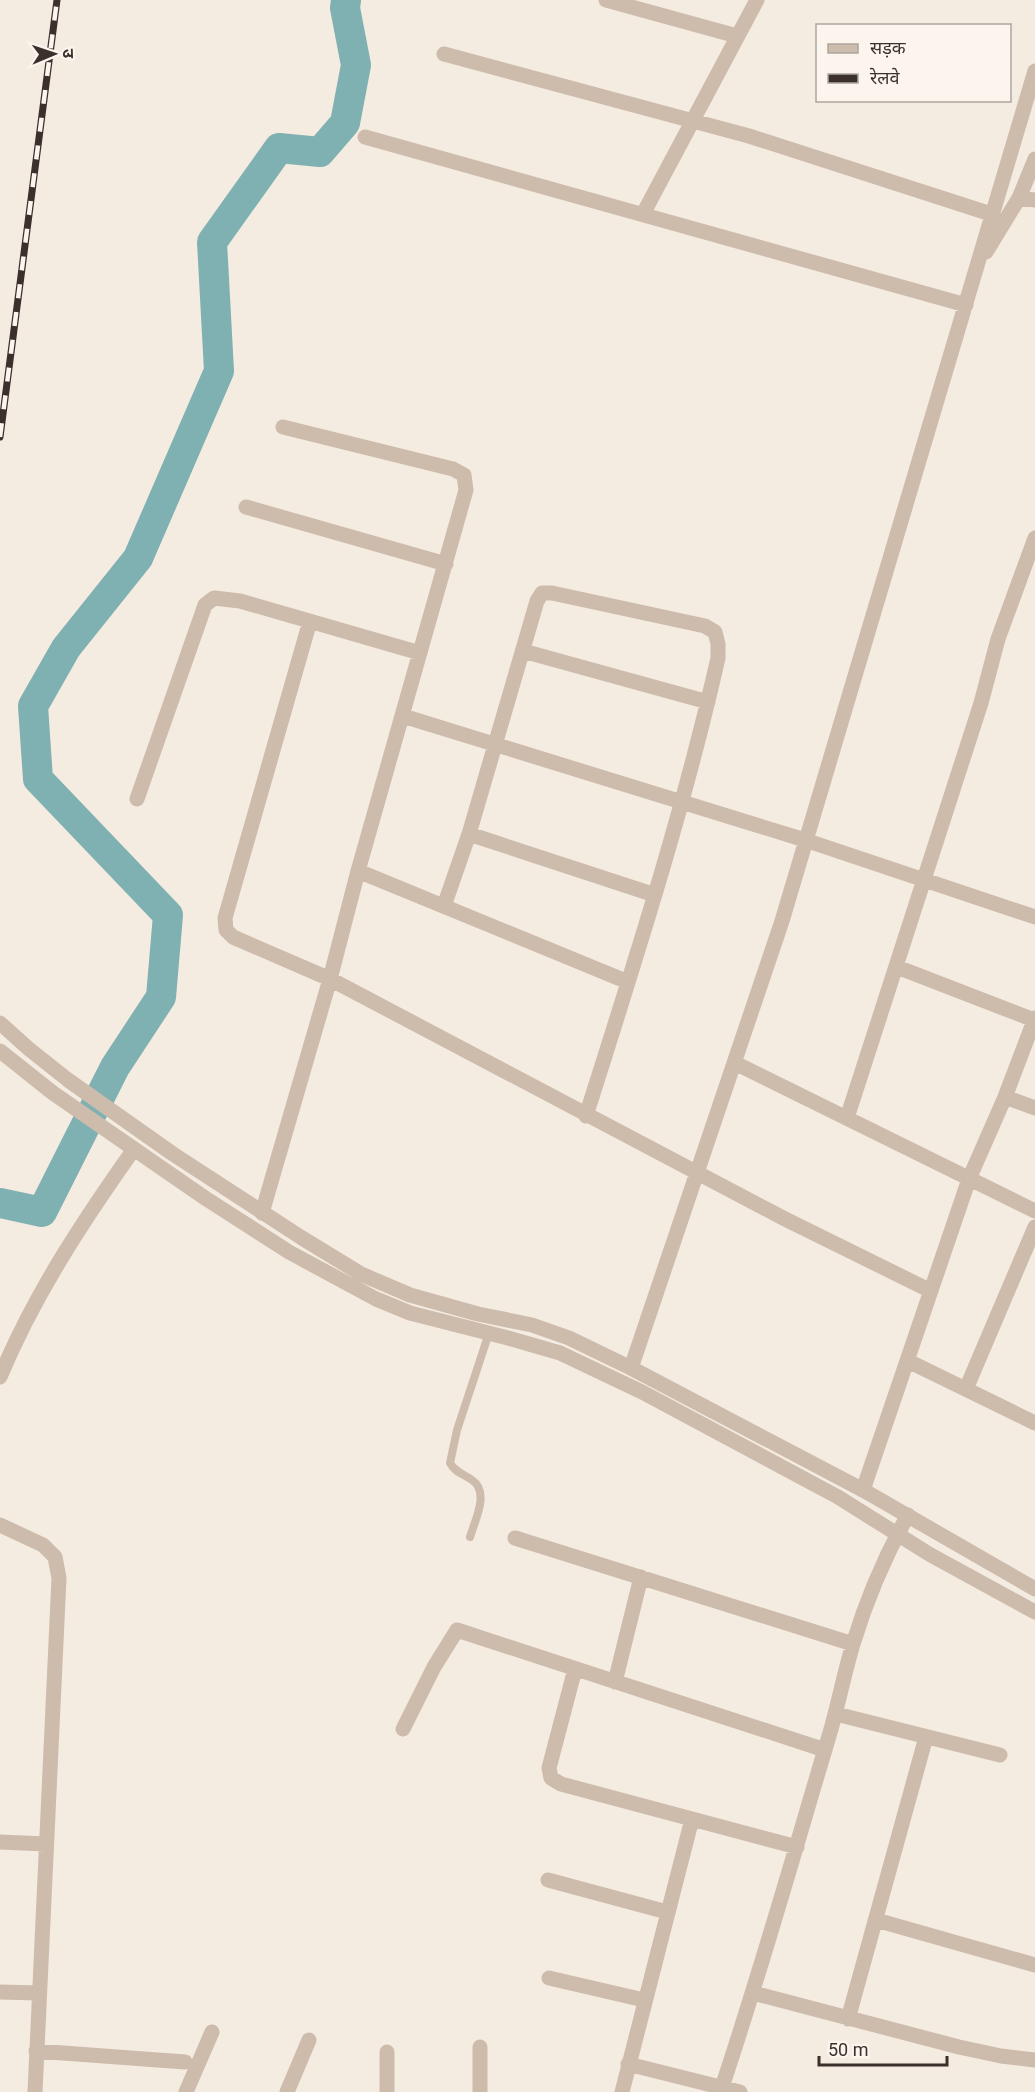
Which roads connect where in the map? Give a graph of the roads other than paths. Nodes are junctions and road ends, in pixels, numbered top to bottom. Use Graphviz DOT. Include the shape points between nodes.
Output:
graph roads {
  1 [pos="606,0"];
  2 [pos="757,0"];
  3 [pos="737,36"];
  4 [pos="444,54"];
  5 [pos="1035,71"];
  6 [pos="691,122"];
  7 [pos="365,137"];
  8 [pos="1035,159"];
  9 [pos="1019,198"];
  10 [pos="1035,200"];
  11 [pos="643,214"];
  12 [pos="991,214"];
  13 [pos="976,267"];
  14 [pos="966,305"];
  15 [pos="283,427"];
  16 [pos="246,507"];
  17 [pos="1035,538"];
  18 [pos="446,564"];
  19 [pos="310,621"];
  20 [pos="523,651"];
  21 [pos="420,653"];
  22 [pos="708,702"];
  23 [pos="403,716"];
  24 [pos="496,744"];
  25 [pos="137,799"];
  26 [pos="682,803"];
  27 [pos="469,834"];
  28 [pos="805,840"];
  29 [pos="358,871"];
  30 [pos="924,880"];
  31 [pos="655,895"];
  32 [pos="444,906"];
  33 [pos="1035,917"];
  34 [pos="897,967"];
  35 [pos="330,979"];
  36 [pos="628,982"];
  37 [pos="1035,1019"];
  38 [pos="0,1023"];
  39 [pos="0,1051"];
  40 [pos="735,1063"];
  41 [pos="1005,1096"];
  42 [pos="1035,1108"];
  43 [pos="586,1116"];
  44 [pos="847,1118"];
  45 [pos="134,1149"];
  46 [pos="696,1173"];
  47 [pos="969,1179"];
  48 [pos="1035,1211"];
  49 [pos="262,1213"];
  50 [pos="1035,1227"];
  51 [pos="932,1291"];
  52 [pos="489,1333"];
  53 [pos="908,1361"];
  54 [pos="631,1368"];
  55 [pos="0,1377"];
  56 [pos="966,1389"];
  57 [pos="1035,1423"];
  58 [pos="863,1490"];
  59 [pos="908,1515"];
  60 [pos="0,1525"];
  61 [pos="898,1534"];
  62 [pos="470,1537"];
  63 [pos="515,1538"];
  64 [pos="641,1578"];
  65 [pos="1035,1589"];
  66 [pos="1035,1612"];
  67 [pos="853,1644"];
  68 [pos="575,1668"];
  69 [pos="615,1682"];
  70 [pos="836,1714"];
  71 [pos="403,1729"];
  72 [pos="926,1737"];
  73 [pos="825,1750"];
  74 [pos="1000,1755"];
  75 [pos="692,1819"];
  76 [pos="0,1842"];
  77 [pos="46,1844"];
  78 [pos="797,1847"];
  79 [pos="548,1880"];
  80 [pos="667,1912"];
  81 [pos="876,1920"];
  82 [pos="1035,1965"];
  83 [pos="549,1978"];
  84 [pos="0,1992"];
  85 [pos="39,1993"];
  86 [pos="753,1993"];
  87 [pos="644,2000"];
  88 [pos="848,2019"];
  89 [pos="212,2032"];
  90 [pos="309,2040"];
  91 [pos="480,2047"];
  92 [pos="36,2051"];
  93 [pos="387,2052"];
  94 [pos="1035,2060"];
  95 [pos="185,2062"];
  96 [pos="628,2064"];
  97 [pos="722,2087"];
  98 [pos="35,2092"];
  99 [pos="186,2092"];
  100 [pos="287,2092"];
  101 [pos="387,2092"];
  102 [pos="480,2092"];
  103 [pos="622,2092"];
  104 [pos="740,2092"];
  1 -- 3 [label="street"];
  2 -- 3 [label="street"];
  3 -- 6 [label="street"];
  4 -- 6 [label="street"];
  5 -- 12 [label="street"];
  6 -- 11 [label="street"];
  6 -- 12 [label="street" via="749,136"];
  7 -- 11 [label="street"];
  8 -- 9 [label="street"];
  9 -- 10 [label="street"];
  9 -- 13 [label="street"];
  11 -- 14 [label="street"];
  12 -- 13 [label="street"];
  13 -- 14 [label="street"];
  14 -- 28 [label="street"];
  15 -- 18 [label="street" via="453,469 464,476 466,490"];
  16 -- 18 [label="street"];
  17 -- 30 [label="street" via="998,639"];
  18 -- 21 [label="street"];
  19 -- 21 [label="street"];
  19 -- 25 [label="street" via="240,601 214,598 205,605"];
  19 -- 35 [label="street" via="225,918 226,930 233,937"];
  20 -- 22 [label="street"];
  20 -- 22 [label="street" via="542,593 705,626 715,632 718,644"];
  20 -- 24 [label="street"];
  21 -- 23 [label="street"];
  22 -- 26 [label="street"];
  23 -- 24 [label="street"];
  23 -- 29 [label="street"];
  24 -- 26 [label="street"];
  24 -- 27 [label="street"];
  26 -- 28 [label="street"];
  26 -- 31 [label="street"];
  27 -- 31 [label="street"];
  27 -- 32 [label="street"];
  28 -- 30 [label="street"];
  28 -- 40 [label="street"];
  29 -- 32 [label="street"];
  29 -- 35 [label="street"];
  30 -- 33 [label="street"];
  30 -- 34 [label="street"];
  31 -- 36 [label="street"];
  32 -- 36 [label="street"];
  34 -- 37 [label="street"];
  34 -- 44 [label="street"];
  35 -- 43 [label="street"];
  35 -- 49 [label="street"];
  36 -- 43 [label="street"];
  37 -- 41 [label="street"];
  38 -- 49 [label="street" via="68,1080"];
  39 -- 45 [label="street"];
  40 -- 44 [label="street"];
  40 -- 46 [label="street"];
  41 -- 42 [label="street"];
  41 -- 47 [label="street"];
  43 -- 46 [label="street"];
  44 -- 47 [label="street"];
  45 -- 52 [label="street" via="290,1252 376,1299"];
  45 -- 55 [label="street" via="56,1265"];
  46 -- 51 [label="street"];
  46 -- 54 [label="street"];
  47 -- 48 [label="street"];
  47 -- 51 [label="street"];
  49 -- 54 [label="street" via="361,1274 410,1295 532,1325"];
  50 -- 56 [label="street"];
  51 -- 53 [label="street"];
  52 -- 61 [label="street" via="560,1353 642,1392 838,1497"];
  52 -- 62 [label="lane" via="450,1463 454,1470 478,1484 482,1492"];
  53 -- 56 [label="street"];
  53 -- 58 [label="street"];
  54 -- 58 [label="street"];
  56 -- 57 [label="street"];
  58 -- 59 [label="street"];
  59 -- 61 [label="street"];
  59 -- 65 [label="street"];
  60 -- 77 [label="street" via="43,1545 55,1557 59,1578"];
  61 -- 66 [label="street"];
  61 -- 67 [label="street" via="881,1566"];
  63 -- 64 [label="street"];
  64 -- 67 [label="street"];
  64 -- 69 [label="street"];
  67 -- 70 [label="street"];
  68 -- 69 [label="street"];
  68 -- 71 [label="street" via="458,1630 434,1667"];
  68 -- 75 [label="street" via="549,1768 551,1779"];
  69 -- 73 [label="street"];
  70 -- 72 [label="street"];
  70 -- 73 [label="street"];
  72 -- 74 [label="street"];
  72 -- 81 [label="street"];
  73 -- 78 [label="street"];
  75 -- 78 [label="street"];
  75 -- 80 [label="street"];
  76 -- 77 [label="street"];
  77 -- 85 [label="street"];
  78 -- 86 [label="street"];
  79 -- 80 [label="street"];
  80 -- 87 [label="street"];
  81 -- 82 [label="street"];
  81 -- 88 [label="street"];
  83 -- 87 [label="street"];
  84 -- 85 [label="street"];
  85 -- 92 [label="street"];
  86 -- 88 [label="street"];
  86 -- 97 [label="street"];
  87 -- 96 [label="street"];
  88 -- 94 [label="street" via="959,2047"];
  89 -- 99 [label="street"];
  90 -- 100 [label="street"];
  91 -- 102 [label="street"];
  92 -- 95 [label="street"];
  92 -- 98 [label="street"];
  93 -- 101 [label="street"];
  96 -- 97 [label="street"];
  96 -- 103 [label="street"];
  97 -- 104 [label="street"];
}
